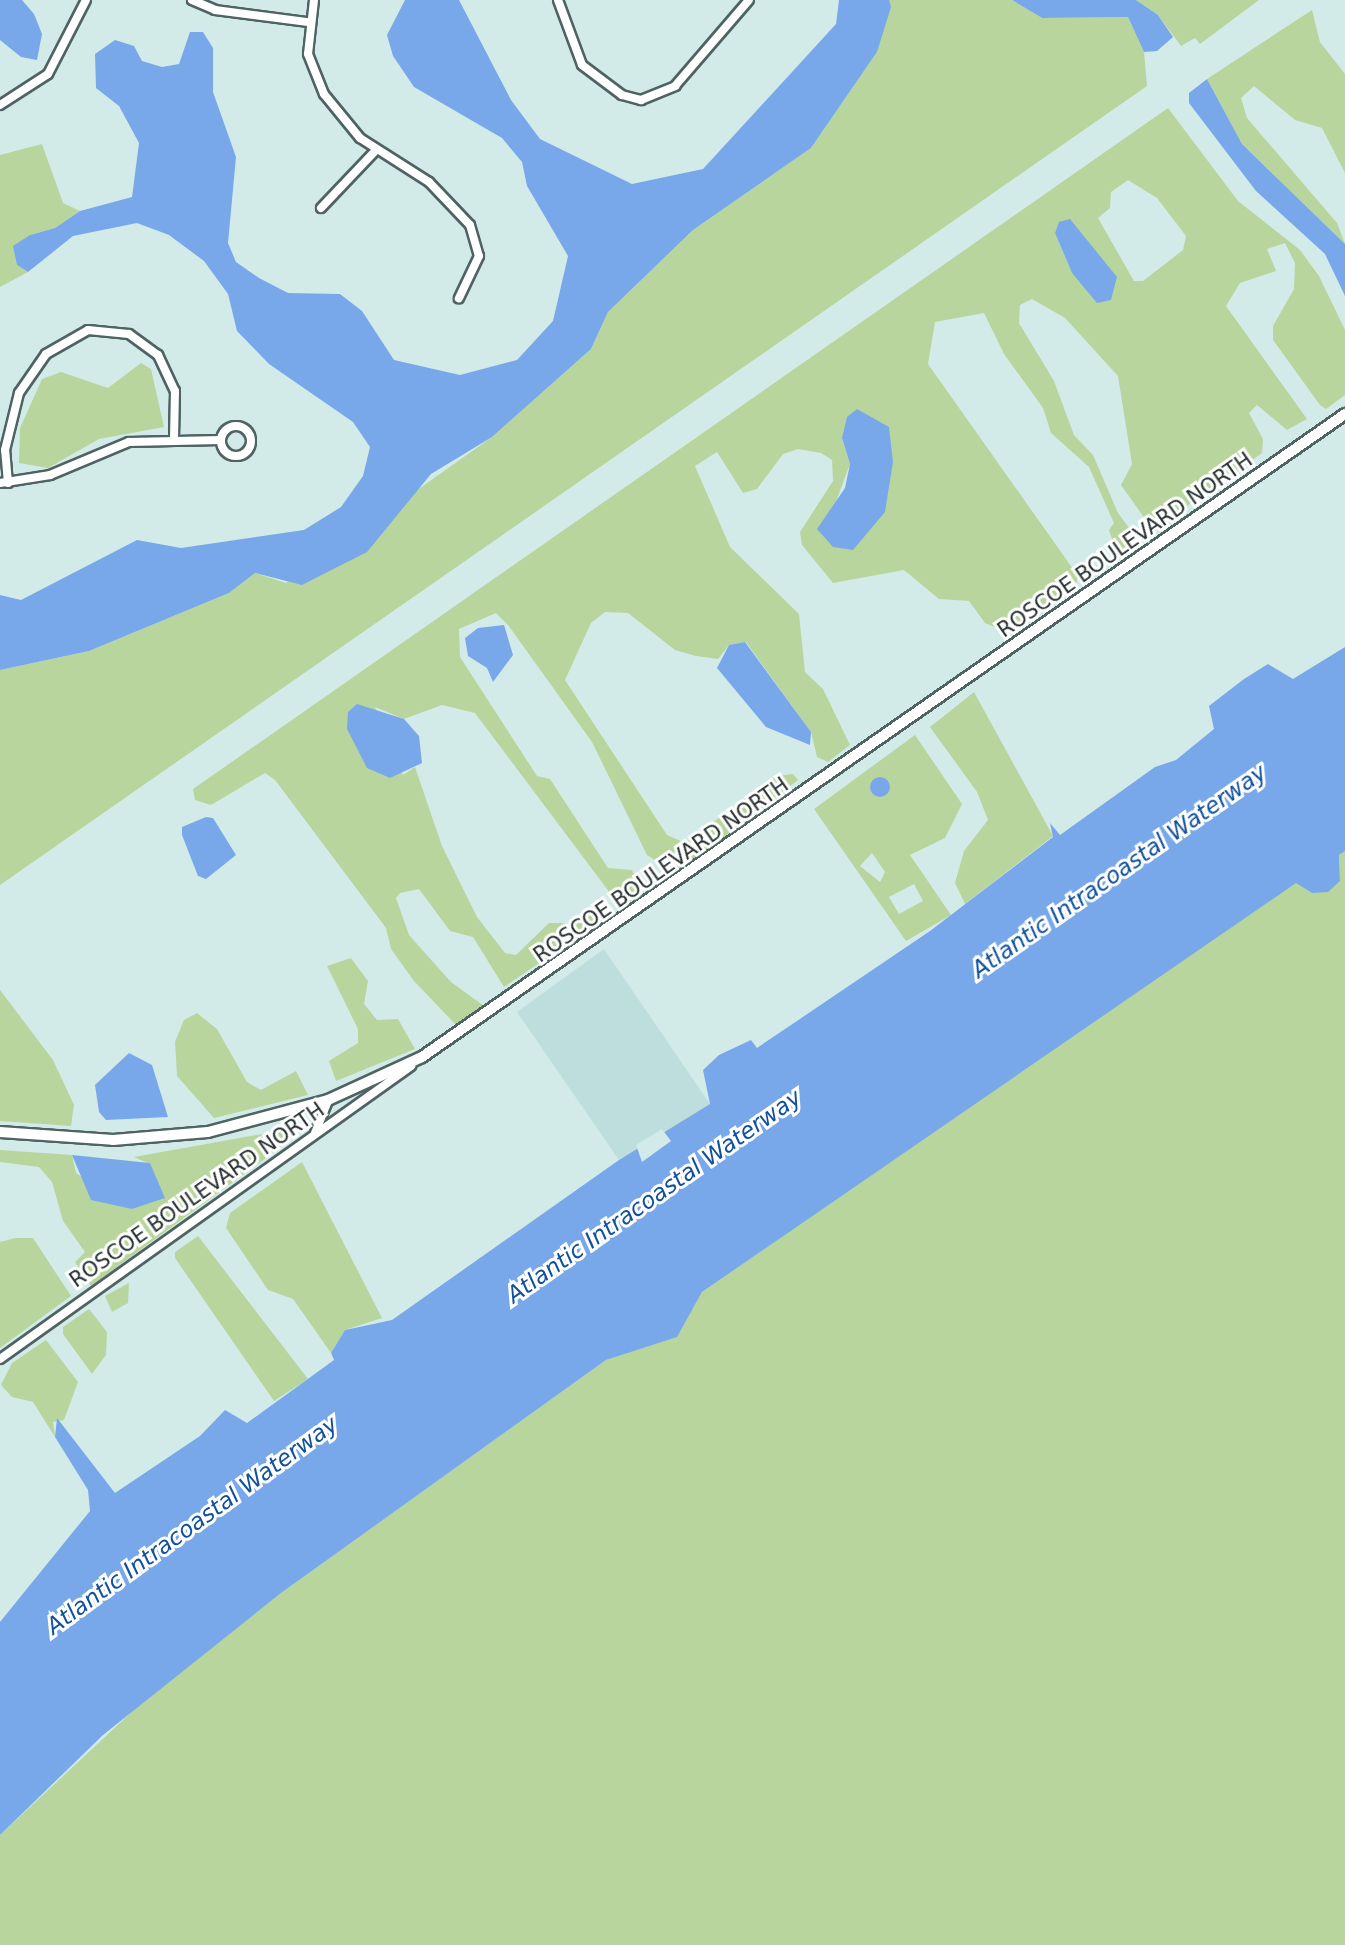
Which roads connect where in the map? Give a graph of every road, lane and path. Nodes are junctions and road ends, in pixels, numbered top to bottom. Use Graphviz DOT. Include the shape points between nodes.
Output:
graph roads {
  1 [pos="86,0"];
  2 [pos="192,0"];
  3 [pos="314,0"];
  4 [pos="558,0"];
  5 [pos="749,0"];
  6 [pos="308,22"];
  7 [pos="0,105"];
  8 [pos="375,152"];
  9 [pos="321,208"];
  10 [pos="459,298"];
  11 [pos="1345,414"];
  12 [pos="174,439"];
  13 [pos="221,440"];
  14 [pos="4,483"];
  15 [pos="422,1057"];
  16 [pos="328,1100"];
  17 [pos="0,1132"];
  18 [pos="309,1142"];
  19 [pos="0,1359"];
  1 -- 7 [label="street" via="48,74"];
  2 -- 6 [label="street" via="215,10"];
  3 -- 6 [label="street"];
  4 -- 5 [label="street" via="582,65 622,95 641,100 675,86"];
  6 -- 8 [label="street" via="308,54 318,83"];
  8 -- 9 [label="street"];
  8 -- 10 [label="street" via="429,182 470,225 479,256"];
  11 -- 15 [label="street, ROSCOE BOULEVARD NORTH"];
  12 -- 13 [label="street"];
  12 -- 14 [label="street" via="129,442 50,475"];
  12 -- 14 [label="street" via="175,391 158,355 129,334 88,330 46,354 19,393 5,450"];
  15 -- 16 [label="street"];
  15 -- 18 [label="street, ROSCOE BOULEVARD NORTH"];
  16 -- 17 [label="street" via="177,1136 113,1140"];
  16 -- 18 [label="street"];
  18 -- 19 [label="street, ROSCOE BOULEVARD NORTH"];
}
